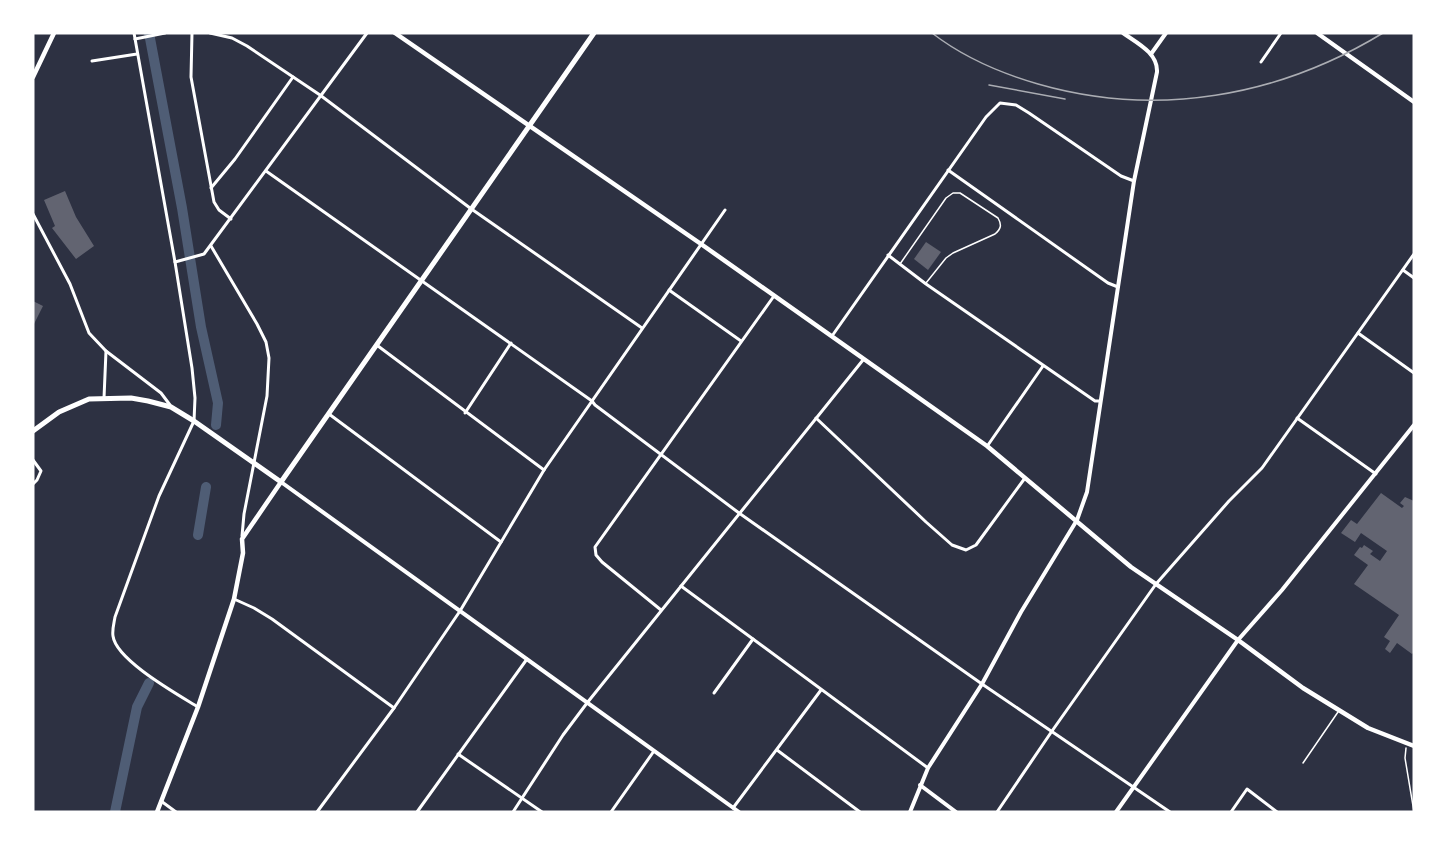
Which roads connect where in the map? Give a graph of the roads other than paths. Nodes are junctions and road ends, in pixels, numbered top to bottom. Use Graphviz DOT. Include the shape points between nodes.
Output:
graph roads {
  1 [pos="54,33"];
  2 [pos="134,33"];
  3 [pos="165,33"];
  4 [pos="192,33"];
  5 [pos="210,33"];
  6 [pos="367,33"];
  7 [pos="395,33"];
  8 [pos="594,33"];
  9 [pos="1123,33"];
  10 [pos="1166,33"];
  11 [pos="1281,33"];
  12 [pos="1317,33"];
  13 [pos="135,39"];
  14 [pos="138,54"];
  15 [pos="1151,54"];
  16 [pos="92,61"];
  17 [pos="1261,62"];
  18 [pos="293,76"];
  19 [pos="33,77"];
  20 [pos="320,94"];
  21 [pos="1414,102"];
  22 [pos="528,125"];
  23 [pos="948,170"];
  24 [pos="266,171"];
  25 [pos="1134,181"];
  26 [pos="211,188"];
  27 [pos="470,208"];
  28 [pos="725,210"];
  29 [pos="33,214"];
  30 [pos="231,219"];
  31 [pos="701,244"];
  32 [pos="211,246"];
  33 [pos="1414,254"];
  34 [pos="888,255"];
  35 [pos="175,262"];
  36 [pos="900,265"];
  37 [pos="1403,270"];
  38 [pos="1414,278"];
  39 [pos="421,280"];
  40 [pos="926,284"];
  41 [pos="1118,287"];
  42 [pos="669,290"];
  43 [pos="774,297"];
  44 [pos="642,328"];
  45 [pos="1358,333"];
  46 [pos="831,336"];
  47 [pos="741,340"];
  48 [pos="511,343"];
  49 [pos="376,345"];
  50 [pos="106,351"];
  51 [pos="863,360"];
  52 [pos="1043,366"];
  53 [pos="1414,373"];
  54 [pos="104,398"];
  55 [pos="592,400"];
  56 [pos="1100,401"];
  57 [pos="171,407"];
  58 [pos="465,413"];
  59 [pos="329,414"];
  60 [pos="816,418"];
  61 [pos="1297,418"];
  62 [pos="194,421"];
  63 [pos="1414,424"];
  64 [pos="33,431"];
  65 [pos="987,446"];
  66 [pos="661,454"];
  67 [pos="33,460"];
  68 [pos="254,464"];
  69 [pos="544,470"];
  70 [pos="1376,474"];
  71 [pos="1026,477"];
  72 [pos="281,482"];
  73 [pos="33,484"];
  74 [pos="740,513"];
  75 [pos="1077,520"];
  76 [pos="242,539"];
  77 [pos="501,542"];
  78 [pos="1156,584"];
  79 [pos="681,586"];
  80 [pos="234,599"];
  81 [pos="661,610"];
  82 [pos="460,611"];
  83 [pos="753,639"];
  84 [pos="1238,640"];
  85 [pos="526,659"];
  86 [pos="982,684"];
  87 [pos="821,690"];
  88 [pos="714,693"];
  89 [pos="587,703"];
  90 [pos="198,707"];
  91 [pos="394,708"];
  92 [pos="1339,711"];
  93 [pos="1052,731"];
  94 [pos="1414,746"];
  95 [pos="777,750"];
  96 [pos="654,751"];
  97 [pos="458,754"];
  98 [pos="1303,763"];
  99 [pos="928,768"];
  100 [pos="920,785"];
  101 [pos="1134,787"];
  102 [pos="523,798"];
  103 [pos="161,801"];
  104 [pos="733,808"];
  105 [pos="157,812"];
  106 [pos="176,812"];
  107 [pos="317,812"];
  108 [pos="417,812"];
  109 [pos="513,812"];
  110 [pos="542,812"];
  111 [pos="611,812"];
  112 [pos="739,812"];
  113 [pos="860,812"];
  114 [pos="910,812"];
  115 [pos="956,812"];
  116 [pos="997,812"];
  117 [pos="1116,812"];
  118 [pos="1170,812"];
  119 [pos="1231,812"];
  120 [pos="1277,812"];
  1 -- 19 [label="main road"];
  2 -- 13 [label="street"];
  3 -- 13 [label="street"];
  4 -- 26 [label="street" via="191,77"];
  5 -- 18 [label="street" via="247,45"];
  6 -- 20 [label="street"];
  7 -- 22 [label="main road"];
  8 -- 22 [label="main road"];
  9 -- 15 [label="street"];
  10 -- 15 [label="street"];
  11 -- 17 [label="street"];
  12 -- 21 [label="street"];
  13 -- 14 [label="street"];
  14 -- 16 [label="street"];
  14 -- 35 [label="street"];
  15 -- 25 [label="street" via="1157,72"];
  18 -- 20 [label="street"];
  18 -- 26 [label="street"];
  20 -- 24 [label="street"];
  20 -- 27 [label="street"];
  22 -- 27 [label="main road"];
  22 -- 31 [label="main road"];
  23 -- 25 [label="street" via="1000,103 1014,105"];
  23 -- 34 [label="street"];
  23 -- 41 [label="street" via="1108,284"];
  24 -- 30 [label="street"];
  24 -- 39 [label="street"];
  25 -- 41 [label="street"];
  26 -- 30 [label="street" via="219,210"];
  27 -- 39 [label="main road"];
  27 -- 44 [label="street"];
  28 -- 31 [label="street"];
  29 -- 50 [label="street" via="70,284 89,333"];
  30 -- 32 [label="street"];
  31 -- 42 [label="street"];
  31 -- 43 [label="main road"];
  32 -- 35 [label="street" via="204,254"];
  32 -- 68 [label="street" via="266,342 267,396"];
  33 -- 37 [label="street"];
  34 -- 36 [label="street"];
  34 -- 46 [label="street"];
  35 -- 62 [label="street" via="192,368"];
  36 -- 40 [label="street"];
  36 -- 40 [label="lane" via="953,193 960,193 998,218 1000,230 946,258"];
  37 -- 38 [label="street"];
  37 -- 45 [label="street"];
  39 -- 48 [label="street"];
  39 -- 49 [label="main road"];
  40 -- 52 [label="street"];
  41 -- 56 [label="street"];
  42 -- 44 [label="street"];
  42 -- 47 [label="street"];
  43 -- 46 [label="main road"];
  43 -- 47 [label="street"];
  44 -- 55 [label="street"];
  45 -- 53 [label="street"];
  45 -- 61 [label="street"];
  46 -- 51 [label="main road"];
  47 -- 66 [label="street"];
  48 -- 55 [label="street"];
  48 -- 58 [label="street"];
  49 -- 58 [label="street"];
  49 -- 59 [label="main road"];
  50 -- 54 [label="street"];
  50 -- 57 [label="street" via="161,393"];
  51 -- 60 [label="street"];
  51 -- 65 [label="main road"];
  52 -- 56 [label="street"];
  52 -- 65 [label="street"];
  54 -- 57 [label="main road" via="131,398"];
  54 -- 64 [label="main road" via="89,399 59,412"];
  55 -- 66 [label="street"];
  55 -- 69 [label="street"];
  56 -- 75 [label="street" via="1087,492"];
  57 -- 62 [label="main road"];
  58 -- 69 [label="street"];
  59 -- 72 [label="main road"];
  59 -- 77 [label="street"];
  60 -- 71 [label="street" via="943,538 966,550 976,544"];
  60 -- 74 [label="street"];
  61 -- 70 [label="street"];
  61 -- 78 [label="street" via="1262,468"];
  62 -- 68 [label="main road"];
  62 -- 90 [label="street" via="151,516 112,634 118,648 132,663"];
  63 -- 70 [label="street"];
  65 -- 71 [label="main road"];
  66 -- 74 [label="street"];
  66 -- 81 [label="street" via="594,551"];
  67 -- 73 [label="street" via="41,471"];
  68 -- 72 [label="main road"];
  68 -- 76 [label="street"];
  69 -- 77 [label="street"];
  70 -- 84 [label="street"];
  71 -- 75 [label="main road"];
  72 -- 76 [label="main road"];
  72 -- 82 [label="street"];
  74 -- 79 [label="street"];
  74 -- 86 [label="street"];
  75 -- 78 [label="main road"];
  75 -- 86 [label="street"];
  76 -- 80 [label="main road"];
  77 -- 82 [label="street"];
  78 -- 84 [label="main road"];
  78 -- 93 [label="street"];
  79 -- 81 [label="street"];
  79 -- 83 [label="street"];
  80 -- 90 [label="main road"];
  80 -- 91 [label="street" via="272,619"];
  81 -- 89 [label="street"];
  82 -- 85 [label="street"];
  82 -- 91 [label="street"];
  83 -- 87 [label="street"];
  83 -- 88 [label="street"];
  84 -- 92 [label="main road"];
  84 -- 101 [label="street"];
  85 -- 89 [label="street"];
  85 -- 97 [label="street"];
  86 -- 93 [label="street"];
  86 -- 99 [label="street"];
  87 -- 95 [label="street"];
  87 -- 99 [label="street"];
  89 -- 96 [label="street"];
  89 -- 102 [label="street"];
  90 -- 103 [label="main road"];
  91 -- 107 [label="street"];
  92 -- 94 [label="main road" via="1368,728"];
  92 -- 98 [label="lane"];
  93 -- 101 [label="street"];
  93 -- 116 [label="street"];
  95 -- 104 [label="street"];
  95 -- 113 [label="street"];
  96 -- 104 [label="street"];
  96 -- 111 [label="street"];
  97 -- 102 [label="street"];
  97 -- 108 [label="street"];
  99 -- 100 [label="street"];
  100 -- 114 [label="street"];
  100 -- 115 [label="street"];
  101 -- 117 [label="street"];
  101 -- 118 [label="street"];
  102 -- 109 [label="street"];
  102 -- 110 [label="street"];
  103 -- 105 [label="main road"];
  103 -- 106 [label="street"];
  104 -- 112 [label="street"];
  119 -- 120 [label="street" via="1246,789"];
}
